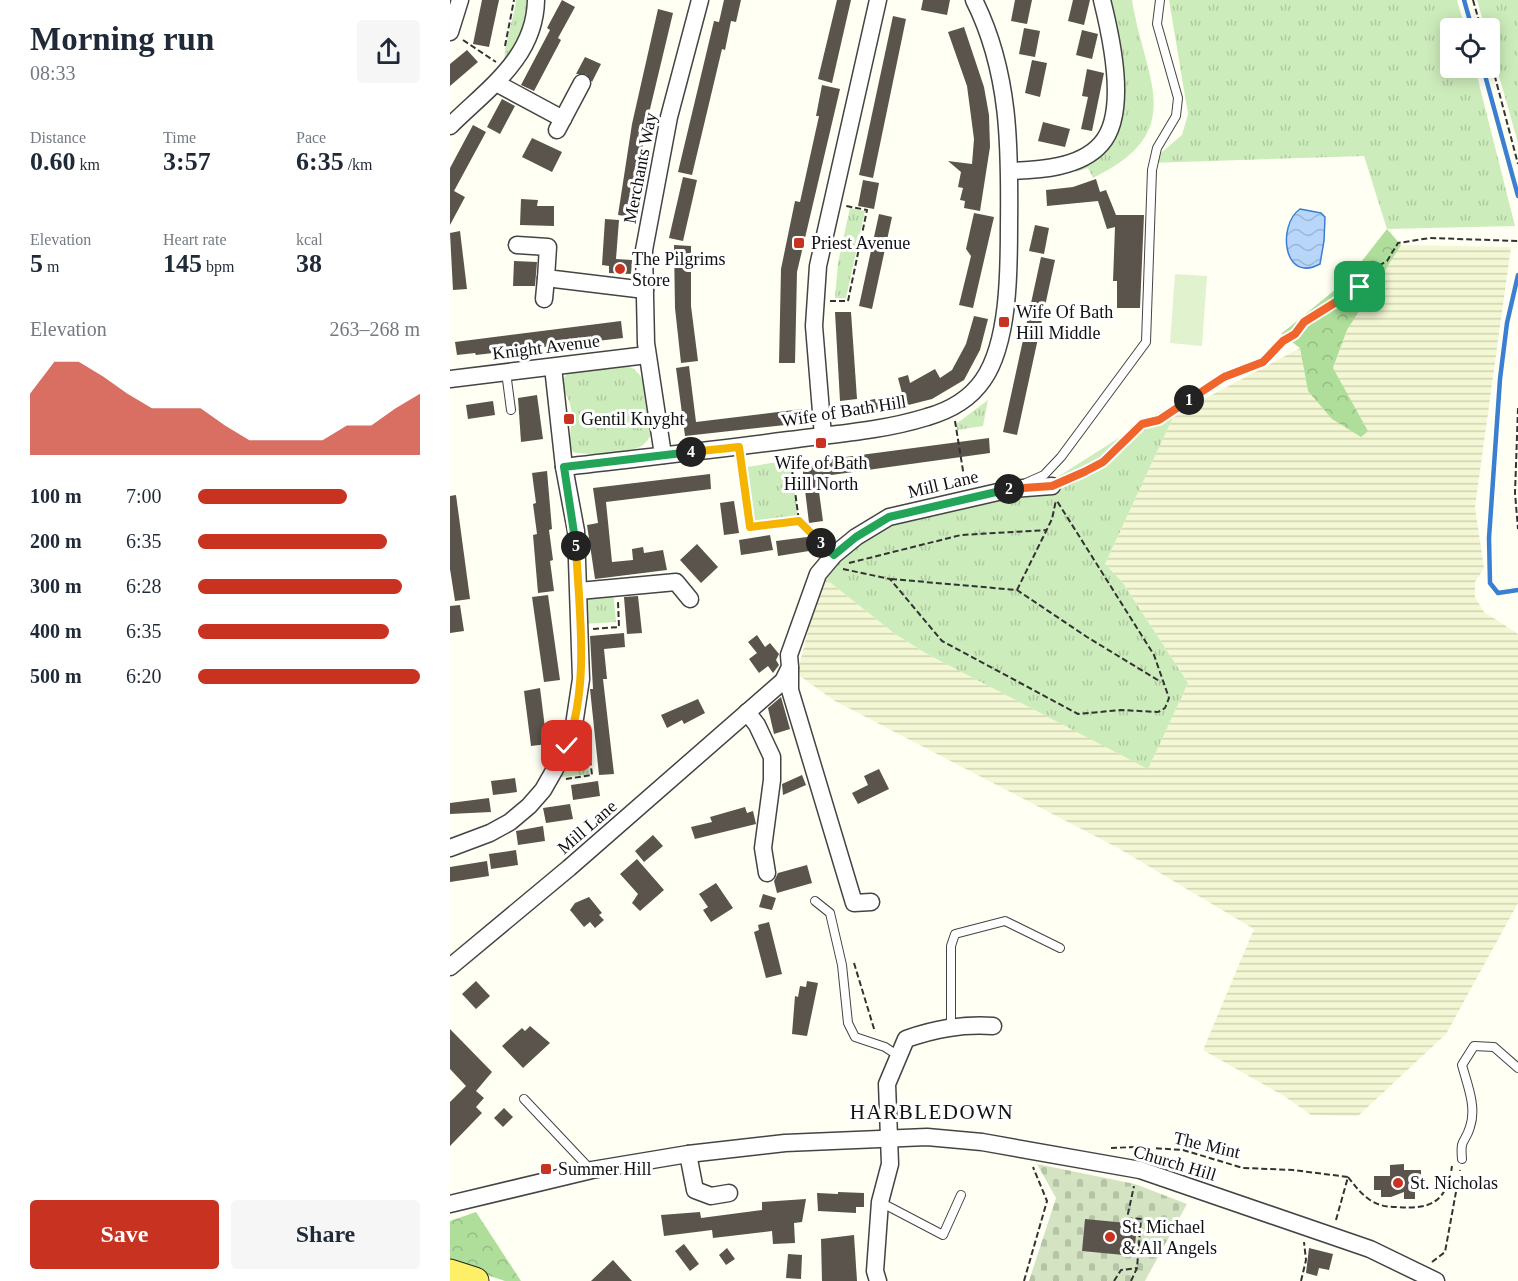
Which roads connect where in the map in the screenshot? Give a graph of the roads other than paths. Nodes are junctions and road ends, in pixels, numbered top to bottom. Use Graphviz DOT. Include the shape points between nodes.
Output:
graph roads {
  1 [pos="460,0"];
  2 [pos="536,0"];
  3 [pos="700,0"];
  4 [pos="878,0"];
  5 [pos="974,0"];
  6 [pos="1102,0"];
  7 [pos="1160,0"];
  8 [pos="451,32"];
  9 [pos="500,72"];
  10 [pos="582,83"];
  11 [pos="450,126"];
  12 [pos="1010,171"];
  13 [pos="517,245"];
  14 [pos="546,278"];
  15 [pos="645,290"];
  16 [pos="544,299"];
  17 [pos="647,355"];
  18 [pos="552,367"];
  19 [pos="506,372"];
  20 [pos="450,379"];
  21 [pos="510,410"];
  22 [pos="823,436"];
  23 [pos="663,455"];
  24 [pos="564,467"];
  25 [pos="1052,486"];
  26 [pos="1011,489"];
  27 [pos="579,591"];
  28 [pos="690,598"];
  29 [pos="790,667"];
  30 [pos="747,712"];
  31 [pos="450,848"];
  32 [pos="767,873"];
  33 [pos="815,901"];
  34 [pos="871,902"];
  35 [pos="1060,948"];
  36 [pos="450,967"];
  37 [pos="993,1026"];
  38 [pos="951,1027"];
  39 [pos="897,1055"];
  40 [pos="1518,1068"];
  41 [pos="524,1099"];
  42 [pos="890,1137"];
  43 [pos="688,1154"];
  44 [pos="1461,1163"];
  45 [pos="592,1170"];
  46 [pos="729,1192"];
  47 [pos="961,1195"];
  48 [pos="880,1202"];
  49 [pos="450,1204"];
  50 [pos="450,1273"];
  51 [pos="476,1281"];
  52 [pos="878,1281"];
  53 [pos="1436,1281"];
  1 -- 8 [label="street"];
  2 -- 9 [label="street" via="523,51"];
  3 -- 15 [label="street, Merchants Way" via="650,210 644,250"];
  4 -- 22 [label="street" via="818,266 815,357"];
  5 -- 12 [label="street, Wife of Bath Hill" via="1004,90 1010,130"];
  6 -- 12 [label="street" via="1112,41 1114,76 1113,114 1107,136 1092,152 1063,165"];
  7 -- 26 [label="lane" via="1157,24 1178,98 1176,116 1157,148 1152,170 1146,342 1056,463 1044,475"];
  9 -- 10 [label="street" via="560,124"];
  9 -- 11 [label="street"];
  12 -- 22 [label="street, Wife of Bath Hill" via="1002,324 998,345 982,382 952,407 908,422"];
  13 -- 14 [label="street" via="548,247"];
  14 -- 15 [label="street"];
  14 -- 16 [label="street"];
  15 -- 17 [label="street, Merchants Way"];
  17 -- 18 [label="street, Knight Avenue"];
  17 -- 23 [label="street, Merchants Way"];
  18 -- 19 [label="street, Knight Avenue"];
  18 -- 24 [label="street"];
  19 -- 20 [label="street, Knight Avenue"];
  19 -- 21 [label="lane"];
  22 -- 23 [label="street, Wife of Bath Hill"];
  23 -- 24 [label="street, Wife of Bath Hill"];
  24 -- 27 [label="street" via="576,531"];
  25 -- 26 [label="street, Mill Lane"];
  26 -- 29 [label="street, Mill Lane" via="889,517 856,537 818,574 789,655"];
  27 -- 28 [label="street" via="676,582"];
  27 -- 31 [label="street" via="581,679 567,746 543,790 510,822"];
  29 -- 30 [label="street, Mill Lane" via="783,681"];
  29 -- 34 [label="street, Mill Lane" via="790,690 854,903"];
  30 -- 32 [label="street" via="772,757 764,849"];
  30 -- 36 [label="street, Mill Lane"];
  33 -- 39 [label="lane" via="830,913 842,965 848,1023 855,1037"];
  35 -- 38 [label="lane" via="1005,921 955,934 951,946"];
  37 -- 38 [label="street"];
  38 -- 39 [label="street" via="906,1039"];
  39 -- 42 [label="street" via="887,1084"];
  40 -- 44 [label="lane" via="1494,1047 1474,1046 1462,1065 1472,1105 1470,1128 1461,1142"];
  41 -- 45 [label="lane"];
  42 -- 43 [label="street"];
  42 -- 48 [label="street" via="890,1164"];
  42 -- 53 [label="street, Church Hill" via="927,1137 1140,1170 1370,1249"];
  43 -- 45 [label="street"];
  43 -- 46 [label="street" via="695,1190 711,1196"];
  45 -- 49 [label="street"];
  47 -- 48 [label="lane" via="943,1235"];
  48 -- 52 [label="street" via="875,1271"];
  50 -- 51 [label="main road"];
}
